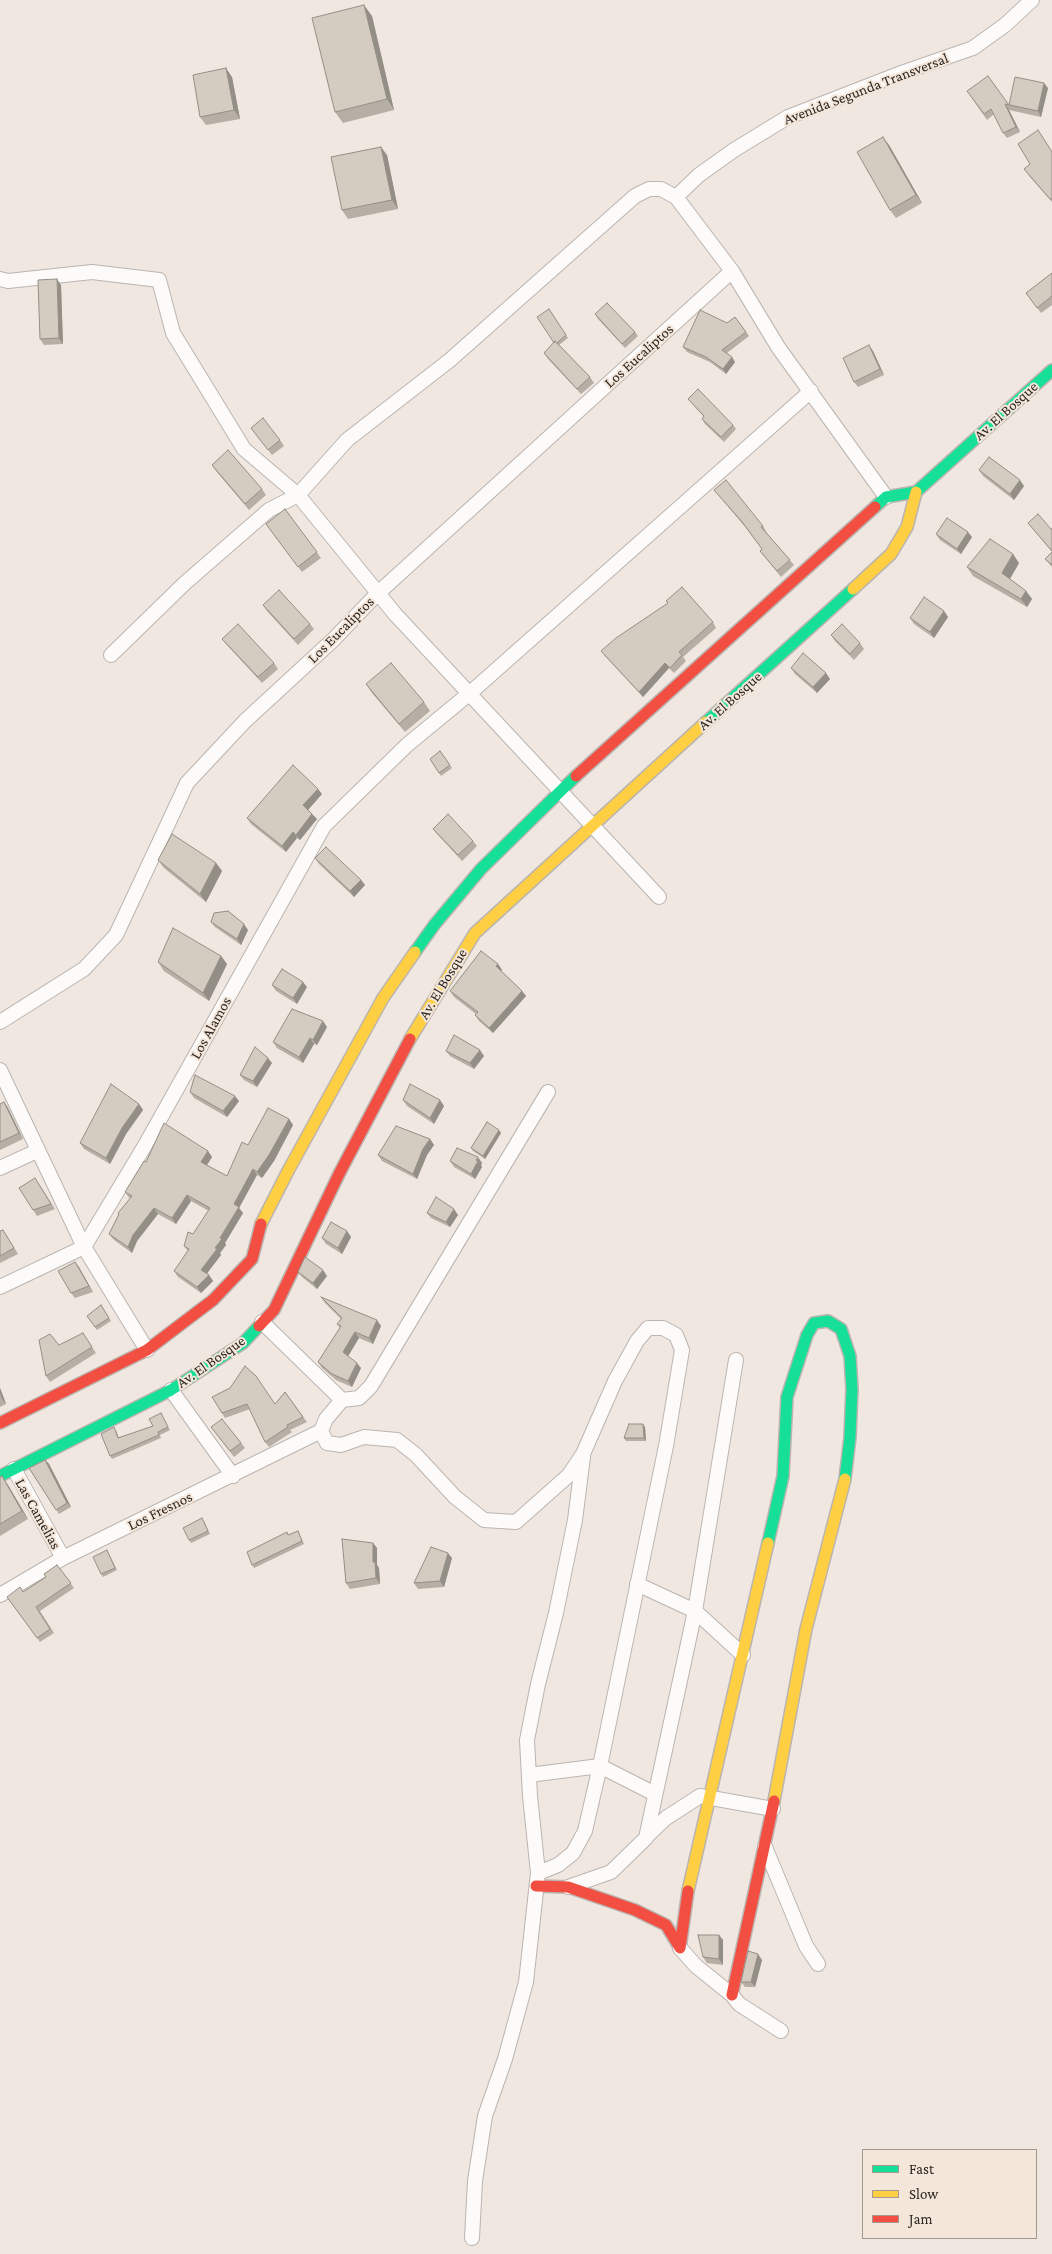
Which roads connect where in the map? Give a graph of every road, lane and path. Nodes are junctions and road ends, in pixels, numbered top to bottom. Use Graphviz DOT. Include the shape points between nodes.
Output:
graph roads {
  1 [pos="1032,0"];
  2 [pos="676,197"];
  3 [pos="732,271"];
  4 [pos="0,280"];
  5 [pos="1052,370"];
  6 [pos="811,390"];
  7 [pos="916,492"];
  8 [pos="298,495"];
  9 [pos="886,497"];
  10 [pos="377,594"];
  11 [pos="111,655"];
  12 [pos="470,693"];
  13 [pos="560,791"];
  14 [pos="591,826"];
  15 [pos="659,897"];
  16 [pos="0,1022"];
  17 [pos="0,1070"];
  18 [pos="548,1092"];
  19 [pos="37,1151"];
  20 [pos="0,1168"];
  21 [pos="84,1247"];
  22 [pos="0,1288"];
  23 [pos="262,1322"];
  24 [pos="147,1350"];
  25 [pos="736,1360"];
  26 [pos="171,1390"];
  27 [pos="342,1400"];
  28 [pos="0,1423"];
  29 [pos="321,1431"];
  30 [pos="583,1454"];
  31 [pos="14,1469"];
  32 [pos="0,1476"];
  33 [pos="233,1476"];
  34 [pos="63,1558"];
  35 [pos="637,1584"];
  36 [pos="0,1595"];
  37 [pos="695,1611"];
  38 [pos="743,1655"];
  39 [pos="600,1766"];
  40 [pos="529,1775"];
  41 [pos="655,1794"];
  42 [pos="711,1796"];
  43 [pos="773,1809"];
  44 [pos="646,1838"];
  45 [pos="765,1847"];
  46 [pos="537,1880"];
  47 [pos="568,1887"];
  48 [pos="680,1948"];
  49 [pos="818,1964"];
  50 [pos="732,1995"];
  51 [pos="781,2031"];
  52 [pos="472,2238"];
  1 -- 2 [label="street, Avenida Segunda Transversal" via="973,48 788,117 734,150 699,175"];
  2 -- 3 [label="street"];
  2 -- 8 [label="street" via="661,188 649,189 635,196 450,360 347,440"];
  3 -- 6 [label="street" via="778,347"];
  3 -- 10 [label="street, Los Eucaliptos"];
  4 -- 8 [label="street" via="8,282 92,272 158,280 174,333 244,449"];
  5 -- 7 [label="street, Av. El Bosque"];
  6 -- 9 [label="street"];
  6 -- 12 [label="street, Los Alamos"];
  7 -- 9 [label="street"];
  7 -- 14 [label="street, Av. El Bosque" via="908,528 892,554"];
  8 -- 10 [label="street"];
  8 -- 11 [label="street" via="270,510 185,583"];
  9 -- 13 [label="street"];
  10 -- 12 [label="street"];
  10 -- 16 [label="street, Los Eucaliptos" via="334,639 245,721 187,783 116,935 84,969"];
  12 -- 13 [label="street"];
  12 -- 21 [label="street, Los Alamos" via="407,745 324,826 147,1142"];
  13 -- 14 [label="street"];
  13 -- 24 [label="street" via="481,869 434,924 383,998 284,1179 260,1227 252,1259 213,1300"];
  14 -- 15 [label="street"];
  14 -- 23 [label="street, Av. El Bosque" via="474,933 419,1023 339,1174 274,1310"];
  17 -- 19 [label="street"];
  18 -- 27 [label="street" via="371,1386 359,1398"];
  19 -- 20 [label="street"];
  19 -- 21 [label="street"];
  21 -- 22 [label="street"];
  21 -- 24 [label="street"];
  23 -- 26 [label="street, Av. El Bosque" via="243,1343"];
  23 -- 27 [label="street"];
  24 -- 28 [label="street"];
  25 -- 37 [label="street"];
  26 -- 31 [label="street, Av. El Bosque"];
  26 -- 33 [label="street"];
  27 -- 29 [label="street" via="326,1419"];
  29 -- 30 [label="street" via="327,1443 341,1445 364,1437 397,1440 416,1455 455,1497 484,1520 516,1522 569,1476"];
  29 -- 33 [label="street, Los Fresnos"];
  30 -- 35 [label="street" via="614,1381 637,1341 648,1328 664,1328 676,1335 682,1350"];
  30 -- 40 [label="street" via="575,1520 527,1740"];
  31 -- 32 [label="street, Av. El Bosque"];
  31 -- 34 [label="street, Las Camelias"];
  33 -- 34 [label="street, Los Fresnos"];
  34 -- 36 [label="street, Los Fresnos"];
  35 -- 37 [label="street"];
  35 -- 39 [label="street"];
  37 -- 38 [label="street"];
  37 -- 41 [label="street"];
  38 -- 42 [label="street"];
  38 -- 43 [label="street" via="783,1476 787,1396 814,1323 828,1322 841,1329 850,1356 849,1446 844,1489 806,1629"];
  39 -- 40 [label="street"];
  39 -- 41 [label="street"];
  39 -- 46 [label="street" via="585,1831 573,1853"];
  40 -- 46 [label="street"];
  41 -- 44 [label="street"];
  42 -- 43 [label="street"];
  42 -- 44 [label="street" via="700,1796 685,1805"];
  42 -- 48 [label="street" via="686,1901"];
  43 -- 45 [label="street"];
  44 -- 47 [label="street" via="612,1872"];
  45 -- 49 [label="street" via="806,1946"];
  45 -- 50 [label="street"];
  46 -- 47 [label="street"];
  46 -- 52 [label="street" via="526,1982 485,2116 475,2181"];
  47 -- 48 [label="street" via="635,1910 666,1925"];
  48 -- 50 [label="street" via="696,1966"];
  50 -- 51 [label="street" via="739,2004"];
}
